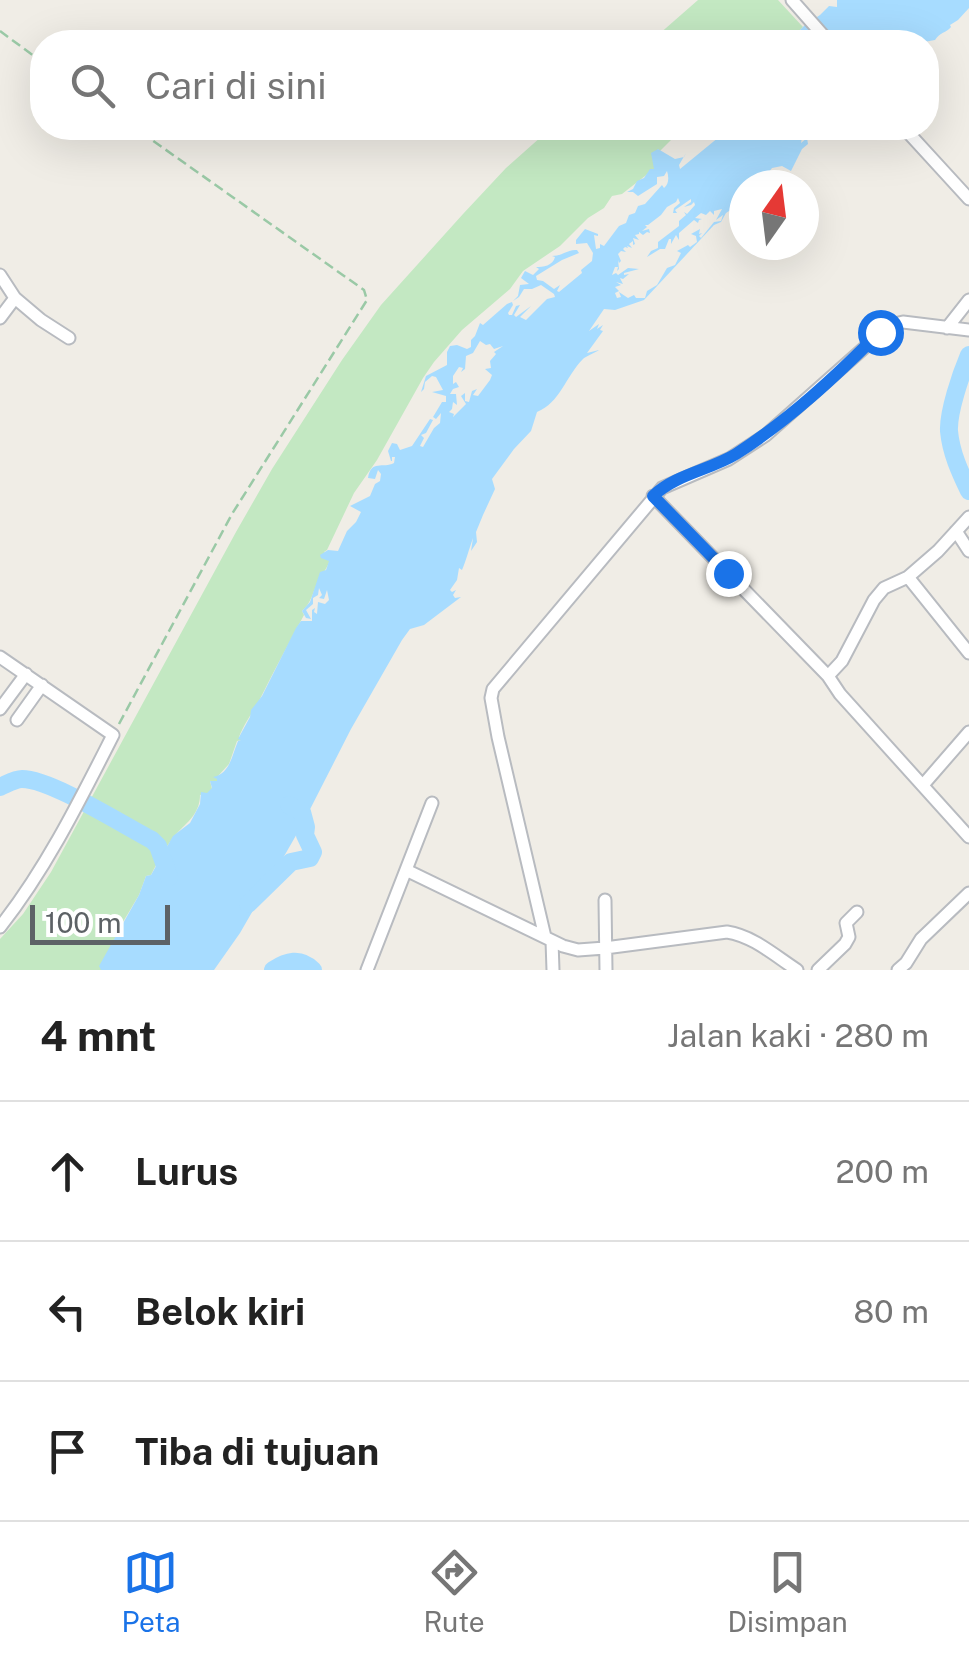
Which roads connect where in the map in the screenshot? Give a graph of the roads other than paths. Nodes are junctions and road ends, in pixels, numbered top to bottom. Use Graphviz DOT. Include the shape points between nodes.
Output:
graph roads {
  1 [pos="792,0"];
  2 [pos="818,30"];
  3 [pos="915,140"];
  4 [pos="969,200"];
  5 [pos="0,276"];
  6 [pos="15,298"];
  7 [pos="969,300"];
  8 [pos="0,318"];
  9 [pos="948,328"];
  10 [pos="969,330"];
  11 [pos="69,338"];
  12 [pos="653,496"];
  13 [pos="969,516"];
  14 [pos="956,531"];
  15 [pos="969,550"];
  16 [pos="908,577"];
  17 [pos="969,653"];
  18 [pos="0,657"];
  19 [pos="26,674"];
  20 [pos="828,676"];
  21 [pos="42,685"];
  22 [pos="0,709"];
  23 [pos="16,720"];
  24 [pos="969,732"];
  25 [pos="923,785"];
  26 [pos="432,803"];
  27 [pos="969,837"];
  28 [pos="406,870"];
  29 [pos="969,893"];
  30 [pos="605,900"];
  31 [pos="857,912"];
  32 [pos="0,926"];
  33 [pos="548,939"];
  34 [pos="604,948"];
  35 [pos="367,970"];
  36 [pos="553,970"];
  37 [pos="606,970"];
  38 [pos="796,970"];
  39 [pos="818,970"];
  40 [pos="898,970"];
  1 -- 2 [label="street"];
  3 -- 4 [label="street"];
  5 -- 6 [label="street"];
  6 -- 8 [label="street"];
  6 -- 11 [label="street"];
  7 -- 9 [label="street"];
  9 -- 10 [label="street"];
  9 -- 12 [label="street" via="890,325 766,435"];
  12 -- 20 [label="street"];
  12 -- 33 [label="street" via="491,693"];
  13 -- 14 [label="street"];
  14 -- 15 [label="street"];
  14 -- 16 [label="street"];
  16 -- 17 [label="street"];
  16 -- 20 [label="street" via="874,600"];
  18 -- 19 [label="street"];
  19 -- 21 [label="street"];
  19 -- 22 [label="street"];
  20 -- 25 [label="street"];
  21 -- 23 [label="street"];
  21 -- 32 [label="street" via="113,735"];
  24 -- 25 [label="street"];
  25 -- 27 [label="street"];
  26 -- 28 [label="street"];
  28 -- 33 [label="street"];
  28 -- 35 [label="street"];
  29 -- 40 [label="street"];
  30 -- 34 [label="street"];
  31 -- 39 [label="street" via="846,923 845,944"];
  33 -- 34 [label="street" via="578,950"];
  33 -- 36 [label="street"];
  34 -- 37 [label="street"];
  34 -- 38 [label="street" via="726,932 753,940"];
}
